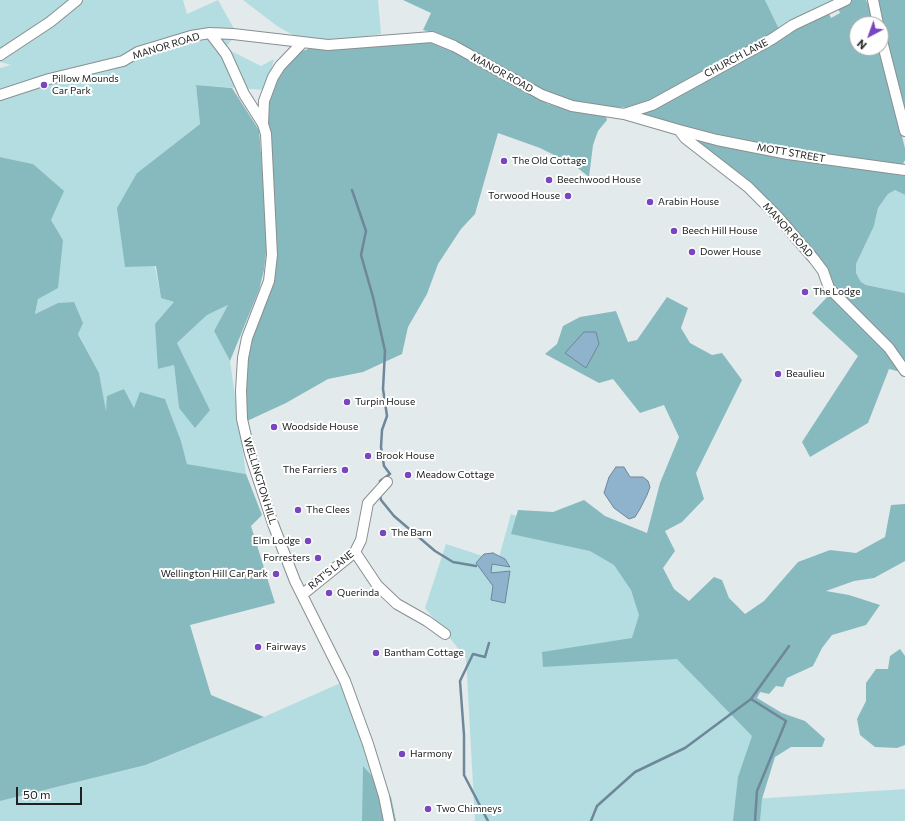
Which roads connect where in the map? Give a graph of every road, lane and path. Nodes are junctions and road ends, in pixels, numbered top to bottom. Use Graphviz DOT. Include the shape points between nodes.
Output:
graph roads {
  1 [pos="77,0"];
  2 [pos="846,0"];
  3 [pos="873,0"];
  4 [pos="876,16"];
  5 [pos="210,33"];
  6 [pos="302,42"];
  7 [pos="0,55"];
  8 [pos="886,56"];
  9 [pos="0,95"];
  10 [pos="624,114"];
  11 [pos="263,124"];
  12 [pos="679,130"];
  13 [pos="905,131"];
  14 [pos="905,170"];
  15 [pos="905,371"];
  16 [pos="387,482"];
  17 [pos="355,552"];
  18 [pos="302,594"];
  19 [pos="445,634"];
  20 [pos="389,821"];
  1 -- 7 [label="street" via="50,22"];
  2 -- 10 [label="street, CHURCH LANE" via="793,25 652,105"];
  3 -- 4 [label="street"];
  5 -- 6 [label="street, MANOR ROAD"];
  5 -- 9 [label="street, MANOR ROAD" via="191,36 138,52 122,61 49,79"];
  5 -- 11 [label="street, WELLINGTON HILL" via="226,54 244,94"];
  6 -- 10 [label="street, MANOR ROAD" via="328,45 432,37 454,46 542,95 572,106"];
  6 -- 11 [label="street, WELLINGTON HILL" via="273,77 264,101"];
  8 -- 13 [label="street"];
  10 -- 12 [label="street, MANOR ROAD"];
  11 -- 18 [label="street, WELLINGTON HILL" via="266,134 272,255 269,281 247,338 243,358 242,419 250,454 273,524"];
  12 -- 14 [label="street, MOTT STREET" via="788,154"];
  12 -- 15 [label="street, MANOR ROAD" via="748,187 777,216 823,271 829,288 889,348"];
  16 -- 17 [label="street, RAT'S LANE" via="368,503 361,540"];
  17 -- 18 [label="street, RAT'S LANE"];
  17 -- 19 [label="street" via="377,585 396,604"];
  18 -- 20 [label="street, WELLINGTON HILL" via="345,681 384,796"];
}
